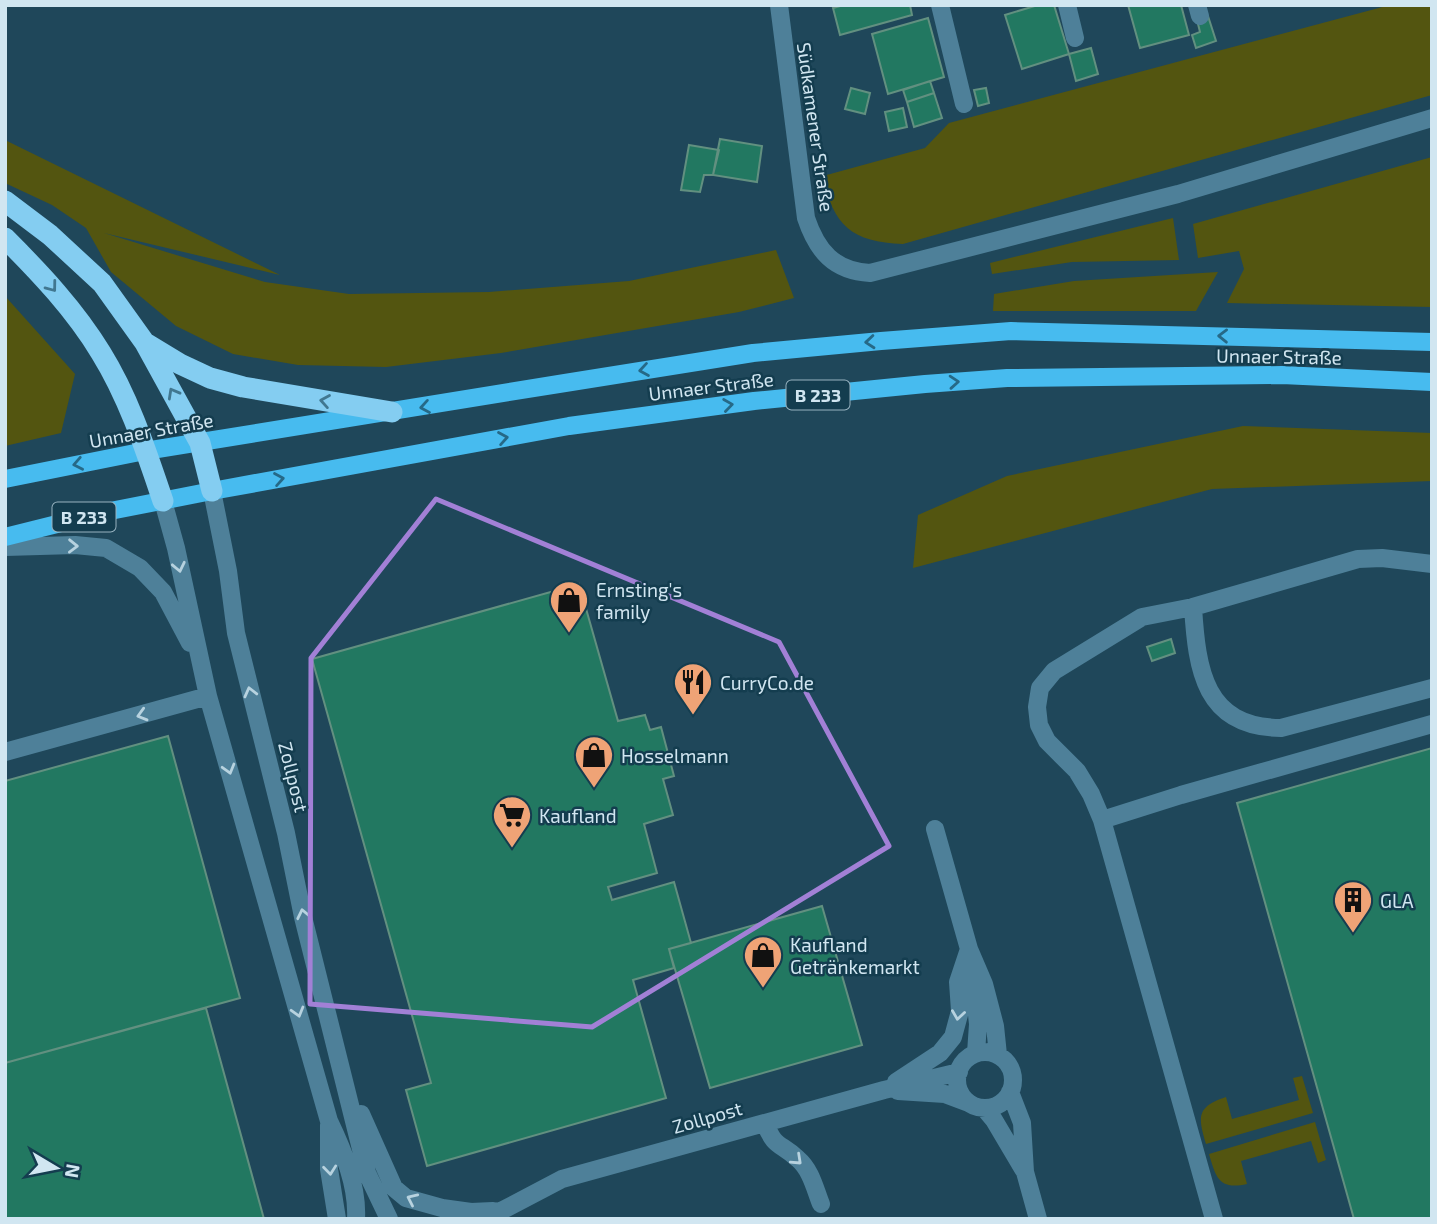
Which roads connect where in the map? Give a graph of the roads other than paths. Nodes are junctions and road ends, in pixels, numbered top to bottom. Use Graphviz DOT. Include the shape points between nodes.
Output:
graph roads {
  1 [pos="779,5"];
  2 [pos="940,5"];
  3 [pos="1067,5"];
  4 [pos="1075,38"];
  5 [pos="964,104"];
  6 [pos="1432,118"];
  7 [pos="5,201"];
  8 [pos="5,238"];
  9 [pos="1432,342"];
  10 [pos="145,343"];
  11 [pos="1432,382"];
  12 [pos="392,412"];
  13 [pos="200,443"];
  14 [pos="145,451"];
  15 [pos="5,479"];
  16 [pos="212,491"];
  17 [pos="163,501"];
  18 [pos="5,537"];
  19 [pos="5,548"];
  20 [pos="1432,564"];
  21 [pos="1193,607"];
  22 [pos="198,656"];
  23 [pos="1432,688"];
  24 [pos="208,696"];
  25 [pos="1432,724"];
  26 [pos="5,752"];
  27 [pos="1102,820"];
  28 [pos="935,829"];
  29 [pos="969,949"];
  30 [pos="976,1053"];
  31 [pos="998,1055"];
  32 [pos="342,1072"];
  33 [pos="959,1072"];
  34 [pos="884,1090"];
  35 [pos="1010,1092"];
  36 [pos="976,1106"];
  37 [pos="329,1121"];
  38 [pos="765,1123"];
  39 [pos="1025,1172"];
  40 [pos="821,1204"];
  41 [pos="498,1215"];
  42 [pos="337,1219"];
  43 [pos="356,1219"];
  44 [pos="389,1219"];
  45 [pos="478,1219"];
  46 [pos="1038,1219"];
  47 [pos="1214,1219"];
  1 -- 6 [label="street, Südkamener Straße" via="806,218 822,251 856,272 870,273 1178,194"];
  2 -- 5 [label="street"];
  3 -- 4 [label="street"];
  7 -- 10 [label="highway" via="102,284"];
  8 -- 14 [label="highway, one-way" via="46,279 102,353"];
  9 -- 12 [label="main road, Unnaer Straße, one-way" via="1011,331 753,353"];
  12 -- 10 [label="highway, one-way" via="210,378"];
  13 -- 10 [label="highway, one-way"];
  16 -- 11 [label="main road, Unnaer Straße / B 233, one-way" via="569,426 925,384 1007,378 1282,375"];
  12 -- 13 [label="main road, Unnaer Straße"];
  13 -- 14 [label="main road, Unnaer Straße"];
  13 -- 16 [label="highway"];
  14 -- 15 [label="main road, Unnaer Straße, one-way"];
  14 -- 17 [label="highway"];
  16 -- 17 [label="main road, Unnaer Straße / B 233"];
  32 -- 16 [label="street, Zollpost, one-way" via="236,633"];
  17 -- 18 [label="main road, Unnaer Straße / B 233"];
  17 -- 22 [label="street, one-way"];
  19 -- 22 [label="street, one-way" via="106,548 140,568 163,592"];
  20 -- 21 [label="street" via="1358,559"];
  21 -- 23 [label="street" via="1194,634 1207,688 1225,712 1242,723 1281,728"];
  21 -- 27 [label="street" via="1142,617 1054,671 1040,688 1039,725 1047,741 1077,771"];
  22 -- 24 [label="street"];
  24 -- 26 [label="street, one-way"];
  24 -- 37 [label="street, one-way"];
  25 -- 27 [label="street"];
  27 -- 47 [label="street"];
  28 -- 29 [label="street"];
  29 -- 30 [label="street" via="978,1024"];
  29 -- 31 [label="street" via="984,984"];
  29 -- 34 [label="street, Zollpost, one-way" via="958,982 960,1011 953,1037 940,1053"];
  30 -- 31 [label="street"];
  30 -- 33 [label="street"];
  31 -- 35 [label="street" via="1012,1071"];
  41 -- 32 [label="street, Zollpost, one-way" via="432,1206 406,1198 394,1188"];
  32 -- 44 [label="street, Zollpost" via="367,1173"];
  33 -- 34 [label="street, Zollpost"];
  33 -- 36 [label="street" via="958,1087"];
  34 -- 36 [label="street, Zollpost" via="945,1094"];
  34 -- 38 [label="street, Zollpost"];
  35 -- 36 [label="street" via="993,1107"];
  35 -- 39 [label="street" via="1022,1123"];
  36 -- 39 [label="street" via="994,1120"];
  37 -- 42 [label="street, one-way" via="329,1169"];
  37 -- 43 [label="street" via="351,1179"];
  38 -- 40 [label="street, Zollpost, one-way" via="772,1140 807,1170"];
  38 -- 41 [label="street, Zollpost" via="562,1179"];
  39 -- 46 [label="street"];
  41 -- 45 [label="street, Zollpost"];
}
